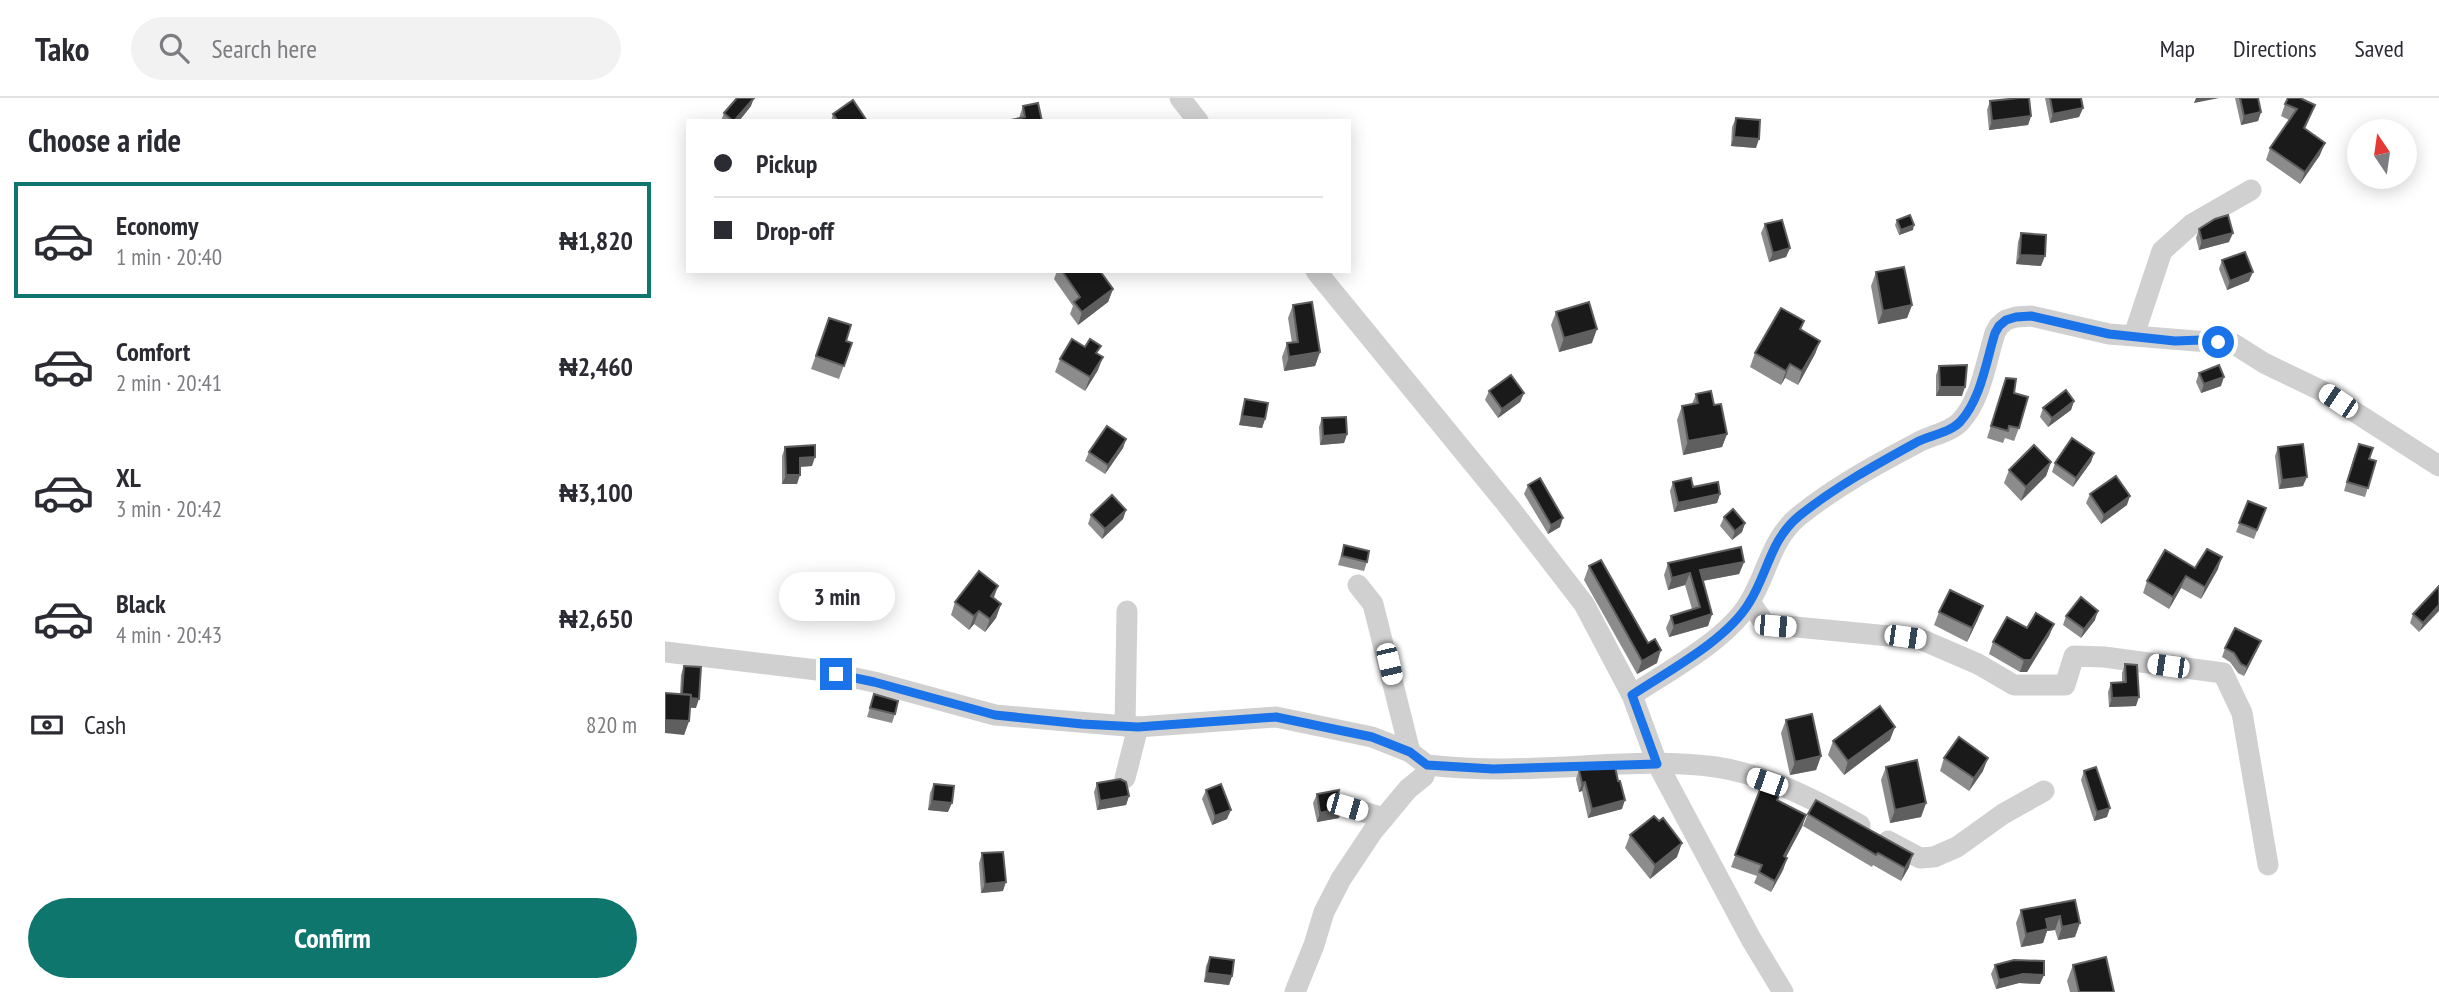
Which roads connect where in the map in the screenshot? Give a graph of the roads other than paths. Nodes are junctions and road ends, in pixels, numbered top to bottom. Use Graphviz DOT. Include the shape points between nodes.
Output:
graph roads {
  1 [pos="1180,98"];
  2 [pos="1196,119"];
  3 [pos="2251,190"];
  4 [pos="1319,273"];
  5 [pos="2134,335"];
  6 [pos="2439,466"];
  7 [pos="1358,585"];
  8 [pos="1750,602"];
  9 [pos="1127,611"];
  10 [pos="665,652"];
  11 [pos="1632,695"];
  12 [pos="1132,727"];
  13 [pos="1419,758"];
  14 [pos="1657,764"];
  15 [pos="1125,778"];
  16 [pos="2044,791"];
  17 [pos="1347,807"];
  18 [pos="1384,818"];
  19 [pos="2268,865"];
  20 [pos="1295,992"];
  21 [pos="1783,992"];
  1 -- 2 [label="street"];
  3 -- 5 [label="street" via="2192,224 2162,251"];
  4 -- 11 [label="street" via="1584,604"];
  5 -- 6 [label="street" via="2234,344 2322,391"];
  5 -- 8 [label="street" via="2109,334 2031,316 2006,320 1995,333 1974,403 1959,422 1920,440 1798,518 1780,536"];
  7 -- 13 [label="street" via="1373,604"];
  8 -- 11 [label="street" via="1715,639"];
  8 -- 19 [label="street" via="1765,624 1920,639 2014,685 2066,685 2074,656 2223,673 2242,713"];
  9 -- 12 [label="street"];
  10 -- 12 [label="street" via="817,670 995,715"];
  11 -- 14 [label="street"];
  12 -- 13 [label="street" via="1276,717 1372,737"];
  12 -- 15 [label="street"];
  13 -- 14 [label="street" via="1493,769"];
  13 -- 18 [label="street" via="1424,776"];
  14 -- 16 [label="street" via="1719,768 1773,784 1815,800 1920,858 1957,847"];
  14 -- 21 [label="street"];
  17 -- 18 [label="street"];
  18 -- 20 [label="street" via="1324,912"];
}
